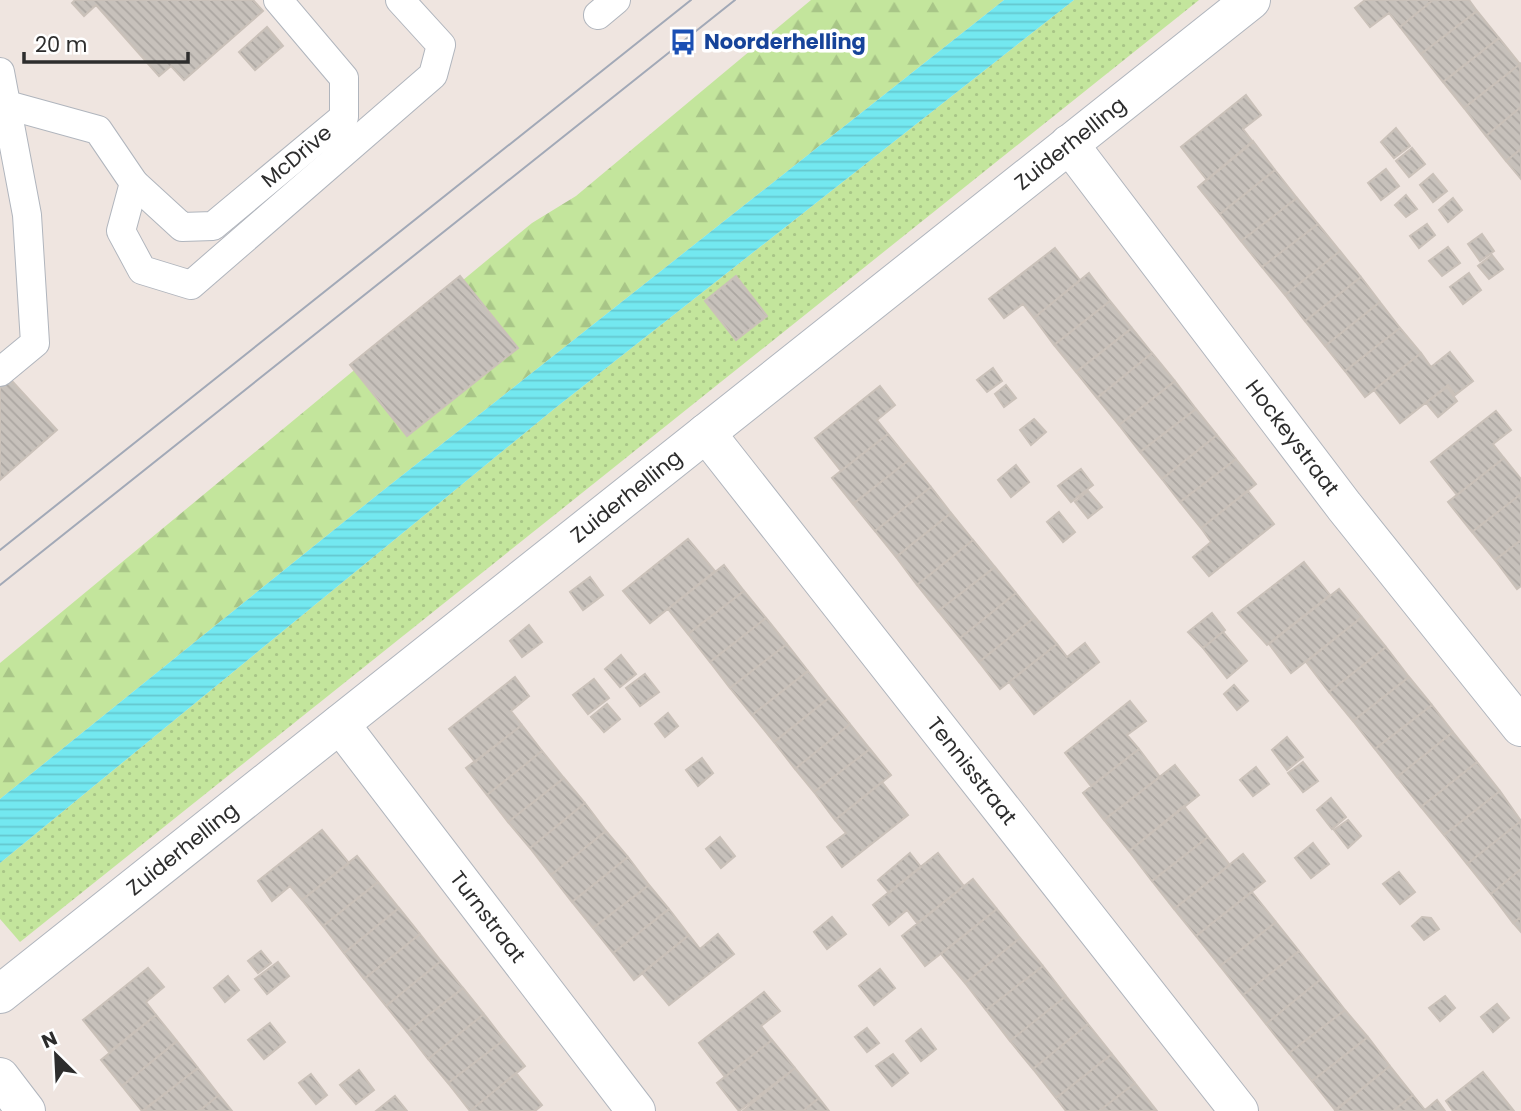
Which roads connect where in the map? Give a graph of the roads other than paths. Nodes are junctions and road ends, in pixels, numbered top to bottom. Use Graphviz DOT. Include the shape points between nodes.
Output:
graph roads {
  1 [pos="278,0"];
  2 [pos="400,0"];
  3 [pos="1251,0"];
  4 [pos="0,72"];
  5 [pos="2,103"];
  6 [pos="1069,144"];
  7 [pos="134,183"];
  8 [pos="0,372"];
  9 [pos="706,433"];
  10 [pos="340,724"];
  11 [pos="1521,727"];
  12 [pos="0,994"];
  13 [pos="0,1077"];
  14 [pos="26,1111"];
  15 [pos="636,1111"];
  16 [pos="1240,1111"];
  1 -- 7 [label="lane, McDrive" via="344,78 344,117 213,226 182,227"];
  2 -- 7 [label="lane" via="441,45 433,75 191,285 142,271 121,231"];
  3 -- 6 [label="street, Zuiderhelling"];
  4 -- 5 [label="lane"];
  5 -- 7 [label="lane" via="98,130"];
  5 -- 8 [label="lane" via="27,215 35,343"];
  6 -- 9 [label="street, Zuiderhelling"];
  6 -- 11 [label="street, Hockeystraat" via="1344,506"];
  9 -- 10 [label="street, Zuiderhelling"];
  9 -- 16 [label="street, Tennisstraat"];
  10 -- 12 [label="street, Zuiderhelling"];
  10 -- 15 [label="street, Turnstraat"];
  13 -- 14 [label="street"];
}
